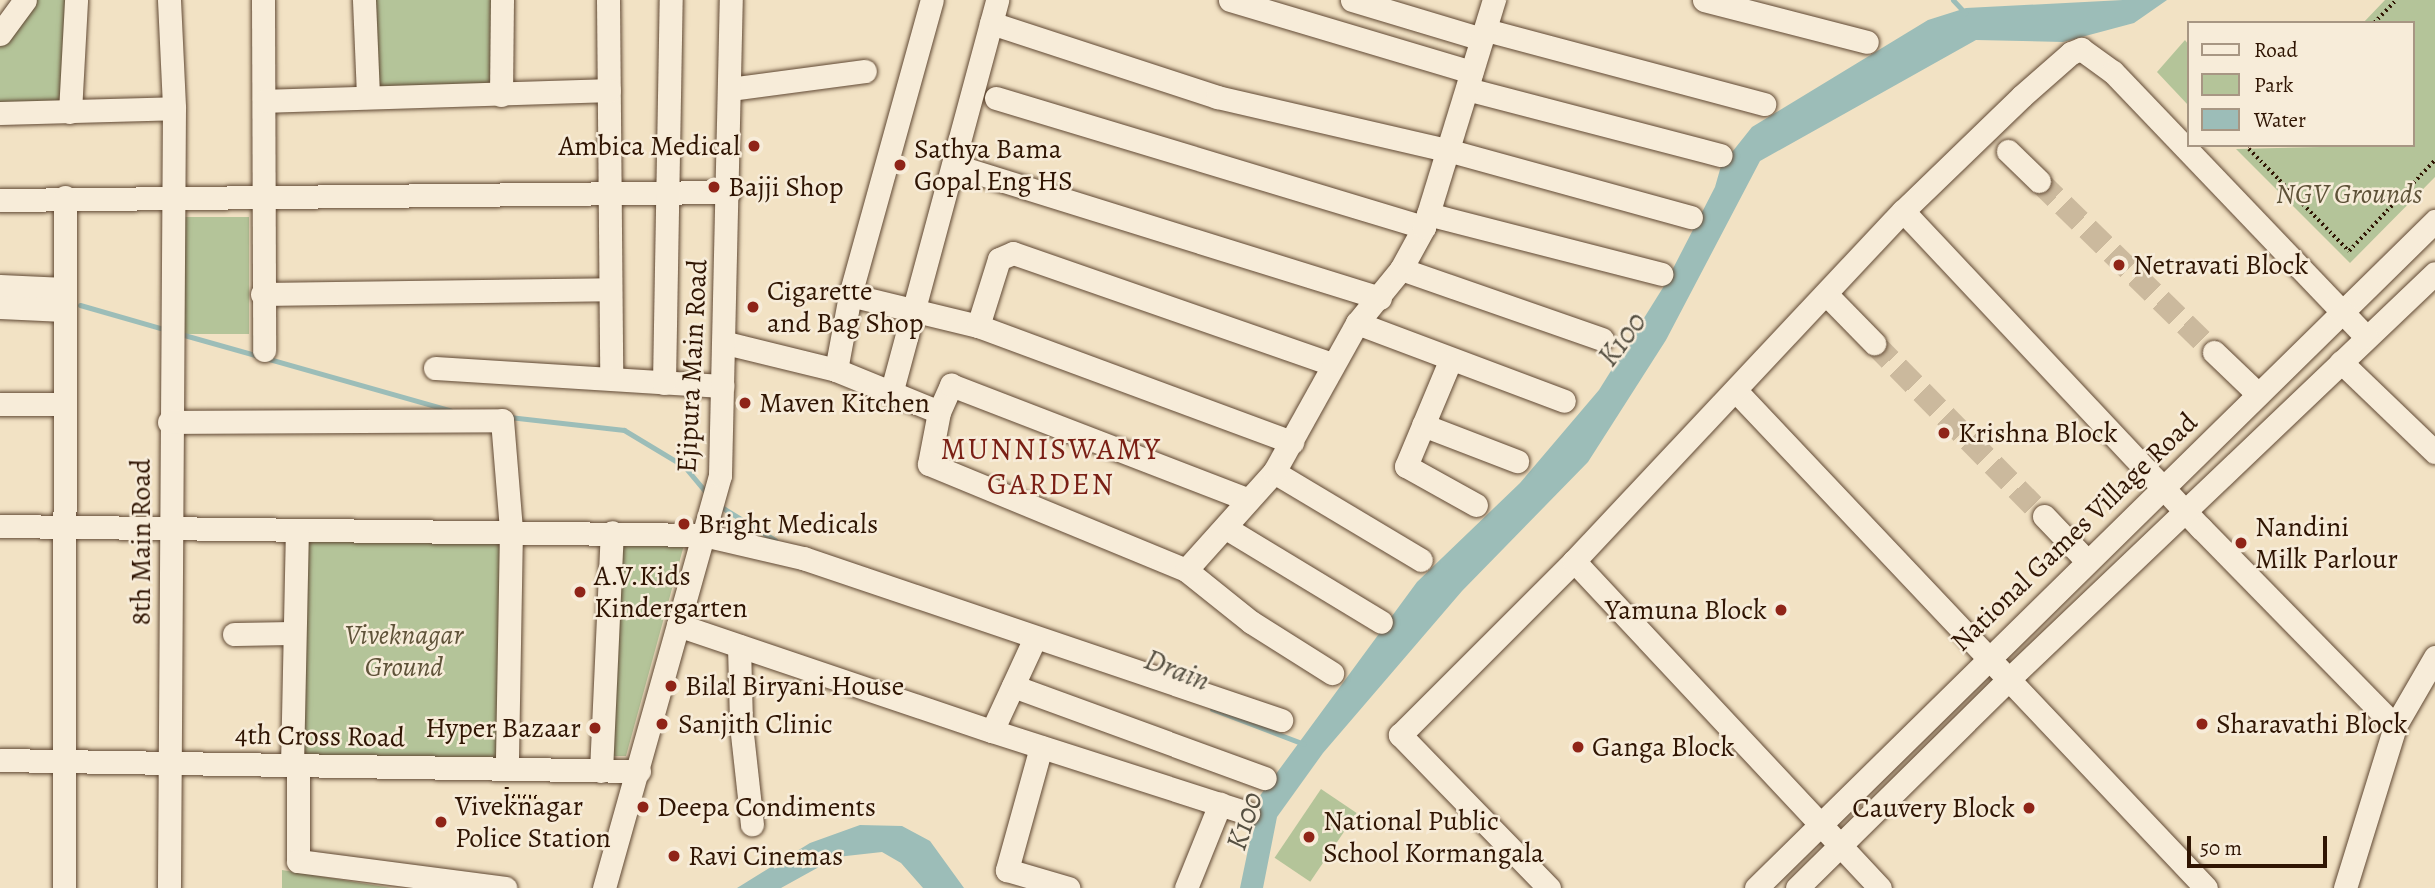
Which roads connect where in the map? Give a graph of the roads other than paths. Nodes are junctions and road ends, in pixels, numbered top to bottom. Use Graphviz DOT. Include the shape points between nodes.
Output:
graph roads {
  1 [pos="25,0"];
  2 [pos="76,0"];
  3 [pos="169,0"];
  4 [pos="263,0"];
  5 [pos="364,0"];
  6 [pos="502,0"];
  7 [pos="608,0"];
  8 [pos="670,0"];
  9 [pos="731,0"];
  10 [pos="932,0"];
  11 [pos="998,0"];
  12 [pos="1230,0"];
  13 [pos="1352,0"];
  14 [pos="1494,0"];
  15 [pos="1704,0"];
  16 [pos="991,23"];
  17 [pos="0,34"];
  18 [pos="1483,34"];
  19 [pos="1867,42"];
  20 [pos="865,71"];
  21 [pos="1469,81"];
  22 [pos="730,89"];
  23 [pos="609,90"];
  24 [pos="500,95"];
  25 [pos="368,97"];
  26 [pos="996,98"];
  27 [pos="264,101"];
  28 [pos="1764,104"];
  29 [pos="174,108"];
  30 [pos="70,112"];
  31 [pos="0,113"];
  32 [pos="1447,150"];
  33 [pos="2008,151"];
  34 [pos="1721,155"];
  35 [pos="956,166"];
  36 [pos="2039,181"];
  37 [pos="608,192"];
  38 [pos="668,192"];
  39 [pos="729,192"];
  40 [pos="173,195"];
  41 [pos="261,195"];
  42 [pos="65,197"];
  43 [pos="0,200"];
  44 [pos="1903,211"];
  45 [pos="1691,216"];
  46 [pos="1426,220"];
  47 [pos="2435,221"];
  48 [pos="1401,269"];
  49 [pos="2435,273"];
  50 [pos="1661,274"];
  51 [pos="0,286"];
  52 [pos="610,289"];
  53 [pos="262,293"];
  54 [pos="1826,294"];
  55 [pos="850,295"];
  56 [pos="1380,298"];
  57 [pos="64,300"];
  58 [pos="0,307"];
  59 [pos="916,312"];
  60 [pos="2342,312"];
  61 [pos="1357,323"];
  62 [pos="978,326"];
  63 [pos="2366,337"];
  64 [pos="1602,339"];
  65 [pos="726,343"];
  66 [pos="1874,343"];
  67 [pos="264,350"];
  68 [pos="2214,352"];
  69 [pos="1450,361"];
  70 [pos="2341,362"];
  71 [pos="1332,364"];
  72 [pos="435,368"];
  73 [pos="836,370"];
  74 [pos="611,377"];
  75 [pos="664,383"];
  76 [pos="723,386"];
  77 [pos="892,390"];
  78 [pos="1736,391"];
  79 [pos="2258,394"];
  80 [pos="1564,401"];
  81 [pos="0,404"];
  82 [pos="65,404"];
  83 [pos="939,412"];
  84 [pos="169,422"];
  85 [pos="1423,425"];
  86 [pos="1292,442"];
  87 [pos="2435,452"];
  88 [pos="1517,461"];
  89 [pos="1273,472"];
  90 [pos="2164,486"];
  91 [pos="1247,499"];
  92 [pos="1476,505"];
  93 [pos="2185,510"];
  94 [pos="2044,516"];
  95 [pos="0,526"];
  96 [pos="64,527"];
  97 [pos="1226,527"];
  98 [pos="172,528"];
  99 [pos="511,529"];
  100 [pos="296,530"];
  101 [pos="612,532"];
  102 [pos="703,535"];
  103 [pos="1421,560"];
  104 [pos="1574,561"];
  105 [pos="2087,561"];
  106 [pos="1186,570"];
  107 [pos="1381,622"];
  108 [pos="678,625"];
  109 [pos="234,634"];
  110 [pos="293,634"];
  111 [pos="1035,638"];
  112 [pos="739,646"];
  113 [pos="1988,657"];
  114 [pos="2435,657"];
  115 [pos="1332,673"];
  116 [pos="2009,679"];
  117 [pos="1013,687"];
  118 [pos="1281,720"];
  119 [pos="2395,726"];
  120 [pos="992,731"];
  121 [pos="1041,747"];
  122 [pos="0,760"];
  123 [pos="64,761"];
  124 [pos="170,761"];
  125 [pos="295,766"];
  126 [pos="508,769"];
  127 [pos="601,771"];
  128 [pos="639,771"];
  129 [pos="1265,778"];
  130 [pos="1220,804"];
  131 [pos="1248,813"];
  132 [pos="752,824"];
  133 [pos="1819,827"];
  134 [pos="1839,847"];
  135 [pos="64,888"];
  136 [pos="169,888"];
  137 [pos="505,888"];
  138 [pos="604,888"];
  139 [pos="1068,888"];
  140 [pos="1186,888"];
  141 [pos="1549,888"];
  142 [pos="1756,888"];
  143 [pos="1797,888"];
  144 [pos="1880,888"];
  145 [pos="2206,888"];
  146 [pos="2345,888"];
  1 -- 17 [label="street"];
  2 -- 30 [label="street"];
  3 -- 29 [label="street, 8th Main Road"];
  4 -- 27 [label="street"];
  5 -- 25 [label="street"];
  6 -- 24 [label="street"];
  7 -- 23 [label="street"];
  8 -- 38 [label="street"];
  9 -- 22 [label="street, Ejipura Main Road"];
  10 -- 55 [label="street"];
  11 -- 16 [label="street"];
  12 -- 21 [label="street"];
  13 -- 18 [label="street"];
  14 -- 18 [label="street"];
  15 -- 19 [label="street"];
  16 -- 32 [label="street" via="1217,97"];
  16 -- 35 [label="street"];
  18 -- 21 [label="street"];
  18 -- 28 [label="street"];
  20 -- 22 [label="street"];
  21 -- 32 [label="street"];
  21 -- 34 [label="street"];
  22 -- 39 [label="street, Ejipura Main Road"];
  23 -- 24 [label="street"];
  23 -- 37 [label="street"];
  24 -- 25 [label="street"];
  25 -- 27 [label="street"];
  26 -- 46 [label="street"];
  27 -- 41 [label="street"];
  29 -- 30 [label="street"];
  29 -- 40 [label="street, 8th Main Road"];
  30 -- 31 [label="street"];
  32 -- 45 [label="street"];
  32 -- 46 [label="street"];
  33 -- 36 [label="street"];
  35 -- 56 [label="street"];
  35 -- 59 [label="street"];
  37 -- 38 [label="street"];
  37 -- 41 [label="street"];
  37 -- 52 [label="street"];
  38 -- 39 [label="street"];
  38 -- 75 [label="street"];
  39 -- 65 [label="street, Ejipura Main Road"];
  40 -- 41 [label="street"];
  40 -- 42 [label="street"];
  40 -- 84 [label="street, 8th Main Road"];
  41 -- 53 [label="street"];
  42 -- 43 [label="street"];
  42 -- 57 [label="street"];
  44 -- 54 [label="street"];
  44 -- 60 [label="street" via="2022,96 2081,49 2113,72"];
  44 -- 90 [label="street"];
  46 -- 48 [label="street"];
  46 -- 50 [label="street"];
  47 -- 60 [label="street, National Games Village Road"];
  48 -- 56 [label="street"];
  48 -- 64 [label="street"];
  49 -- 63 [label="street"];
  51 -- 57 [label="street"];
  52 -- 53 [label="street"];
  52 -- 74 [label="street"];
  53 -- 67 [label="street"];
  54 -- 66 [label="street"];
  54 -- 78 [label="street"];
  55 -- 59 [label="street"];
  55 -- 73 [label="street"];
  56 -- 61 [label="street"];
  57 -- 58 [label="street"];
  57 -- 82 [label="street"];
  59 -- 62 [label="street"];
  59 -- 77 [label="street"];
  60 -- 63 [label="street"];
  60 -- 79 [label="street, National Games Village Road"];
  61 -- 69 [label="street"];
  61 -- 71 [label="street"];
  62 -- 71 [label="street" via="999,259 1013,253"];
  62 -- 86 [label="street"];
  63 -- 70 [label="street"];
  65 -- 73 [label="street"];
  65 -- 76 [label="street, Ejipura Main Road"];
  68 -- 79 [label="street"];
  69 -- 80 [label="street"];
  69 -- 85 [label="street"];
  70 -- 87 [label="street"];
  70 -- 93 [label="street"];
  71 -- 86 [label="street"];
  72 -- 74 [label="street"];
  73 -- 77 [label="street"];
  74 -- 75 [label="street"];
  75 -- 76 [label="street"];
  76 -- 102 [label="street, Ejipura Main Road" via="720,475"];
  77 -- 83 [label="street"];
  78 -- 104 [label="street"];
  78 -- 113 [label="street"];
  79 -- 90 [label="street, National Games Village Road"];
  81 -- 82 [label="street"];
  82 -- 96 [label="street"];
  83 -- 91 [label="street" via="951,385"];
  83 -- 106 [label="street" via="929,464"];
  84 -- 98 [label="street, 8th Main Road"];
  84 -- 99 [label="street" via="502,419"];
  85 -- 88 [label="street"];
  85 -- 92 [label="street" via="1406,466"];
  86 -- 89 [label="street"];
  89 -- 91 [label="street"];
  89 -- 103 [label="street"];
  90 -- 93 [label="street"];
  90 -- 105 [label="street, National Games Village Road"];
  91 -- 97 [label="street"];
  93 -- 116 [label="street"];
  93 -- 119 [label="street"];
  94 -- 105 [label="street"];
  95 -- 96 [label="street"];
  96 -- 98 [label="street"];
  96 -- 123 [label="street"];
  97 -- 106 [label="street"];
  97 -- 107 [label="street"];
  98 -- 100 [label="street"];
  98 -- 124 [label="street, 8th Main Road"];
  99 -- 100 [label="street"];
  99 -- 101 [label="street"];
  99 -- 126 [label="street"];
  100 -- 110 [label="street"];
  101 -- 102 [label="street"];
  101 -- 127 [label="street"];
  102 -- 108 [label="street, Ejipura Main Road"];
  102 -- 111 [label="street" via="803,558"];
  104 -- 133 [label="street"];
  104 -- 141 [label="street" via="1399,735"];
  105 -- 113 [label="street, National Games Village Road"];
  106 -- 115 [label="street" via="1251,622"];
  108 -- 112 [label="street"];
  108 -- 128 [label="street, Ejipura Main Road"];
  109 -- 110 [label="street"];
  110 -- 125 [label="street"];
  111 -- 117 [label="street"];
  111 -- 118 [label="street"];
  112 -- 120 [label="street"];
  112 -- 132 [label="street" via="741,725"];
  113 -- 116 [label="street"];
  113 -- 133 [label="street, National Games Village Road"];
  114 -- 119 [label="street"];
  116 -- 134 [label="street"];
  116 -- 145 [label="street"];
  117 -- 120 [label="street"];
  117 -- 129 [label="street"];
  119 -- 146 [label="street"];
  120 -- 121 [label="street"];
  121 -- 130 [label="street"];
  121 -- 139 [label="street" via="1007,870"];
  122 -- 123 [label="street, 4th Cross Road"];
  123 -- 124 [label="street, 4th Cross Road"];
  123 -- 135 [label="street"];
  124 -- 125 [label="street, 4th Cross Road"];
  124 -- 136 [label="street, 8th Main Road"];
  125 -- 126 [label="street, 4th Cross Road"];
  125 -- 137 [label="street" via="298,861"];
  126 -- 127 [label="street, 4th Cross Road"];
  127 -- 128 [label="street, 4th Cross Road"];
  128 -- 138 [label="street, Ejipura Main Road"];
  130 -- 131 [label="street"];
  130 -- 140 [label="street"];
  133 -- 134 [label="street"];
  133 -- 142 [label="street, National Games Village Road"];
  134 -- 143 [label="street"];
  134 -- 144 [label="street"];
}
